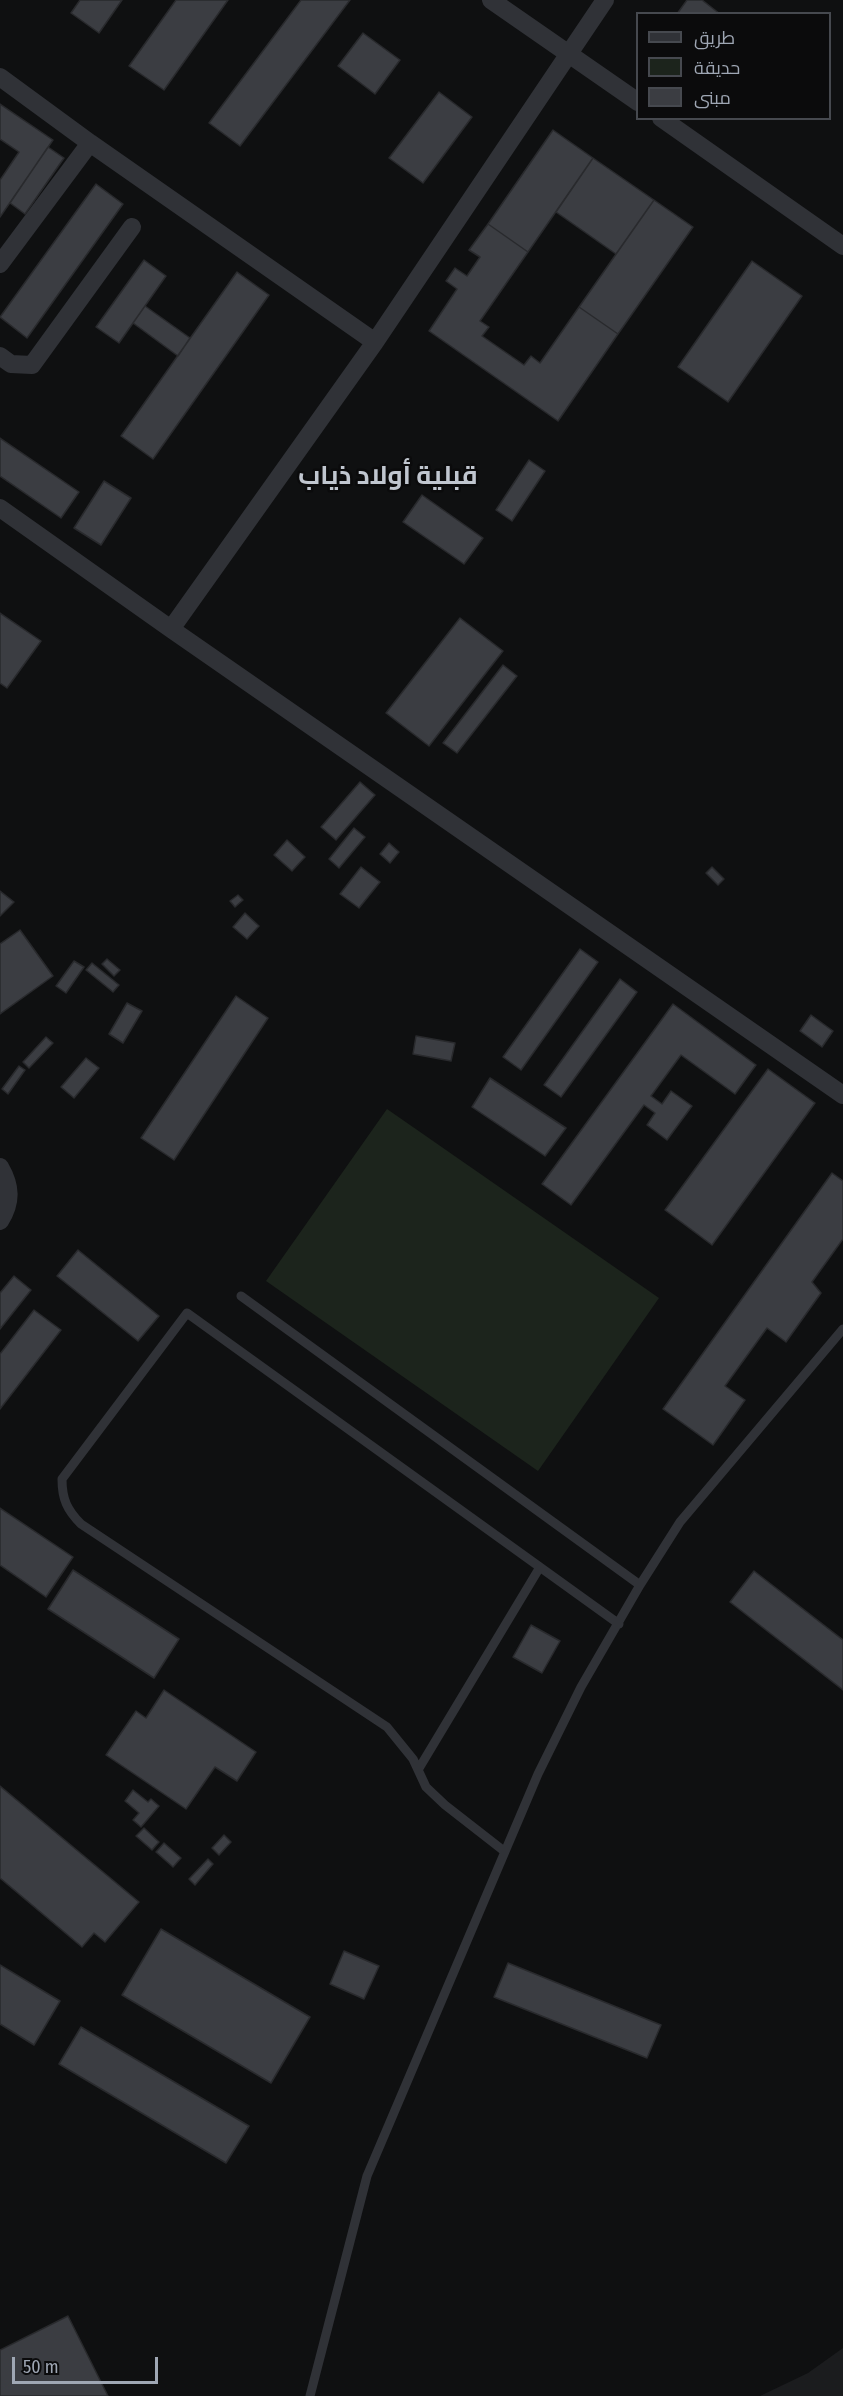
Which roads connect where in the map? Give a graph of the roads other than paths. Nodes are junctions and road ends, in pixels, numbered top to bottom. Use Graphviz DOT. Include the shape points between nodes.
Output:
graph roads {
  1 [pos="491,0"];
  2 [pos="605,0"];
  3 [pos="570,55"];
  4 [pos="0,77"];
  5 [pos="636,101"];
  6 [pos="664,120"];
  7 [pos="90,143"];
  8 [pos="132,227"];
  9 [pos="843,246"];
  10 [pos="0,264"];
  11 [pos="375,342"];
  12 [pos="0,356"];
  13 [pos="0,508"];
  14 [pos="171,629"];
  15 [pos="843,1095"];
  16 [pos="0,1167"];
  17 [pos="0,1221"];
  18 [pos="241,1296"];
  19 [pos="843,1329"];
  20 [pos="540,1567"];
  21 [pos="640,1586"];
  22 [pos="619,1624"];
  23 [pos="418,1770"];
  24 [pos="504,1851"];
  25 [pos="310,2396"];
  1 -- 3 [label="street"];
  2 -- 3 [label="street"];
  3 -- 5 [label="street"];
  3 -- 11 [label="street"];
  4 -- 7 [label="street"];
  6 -- 9 [label="street"];
  7 -- 10 [label="street"];
  7 -- 11 [label="street"];
  8 -- 12 [label="street" via="32,365 11,364"];
  11 -- 14 [label="street"];
  13 -- 14 [label="street"];
  14 -- 15 [label="street"];
  16 -- 17 [label="street" via="9,1182 7,1209"];
  18 -- 21 [label="lane"];
  19 -- 21 [label="lane" via="680,1522"];
  20 -- 22 [label="lane"];
  20 -- 23 [label="lane"];
  20 -- 23 [label="lane" via="187,1313 62,1479 62,1496 69,1512 81,1524 387,1727"];
  21 -- 22 [label="lane"];
  22 -- 24 [label="lane" via="581,1687"];
  23 -- 24 [label="lane" via="426,1787 444,1805"];
  24 -- 25 [label="lane" via="367,2176"];
}
